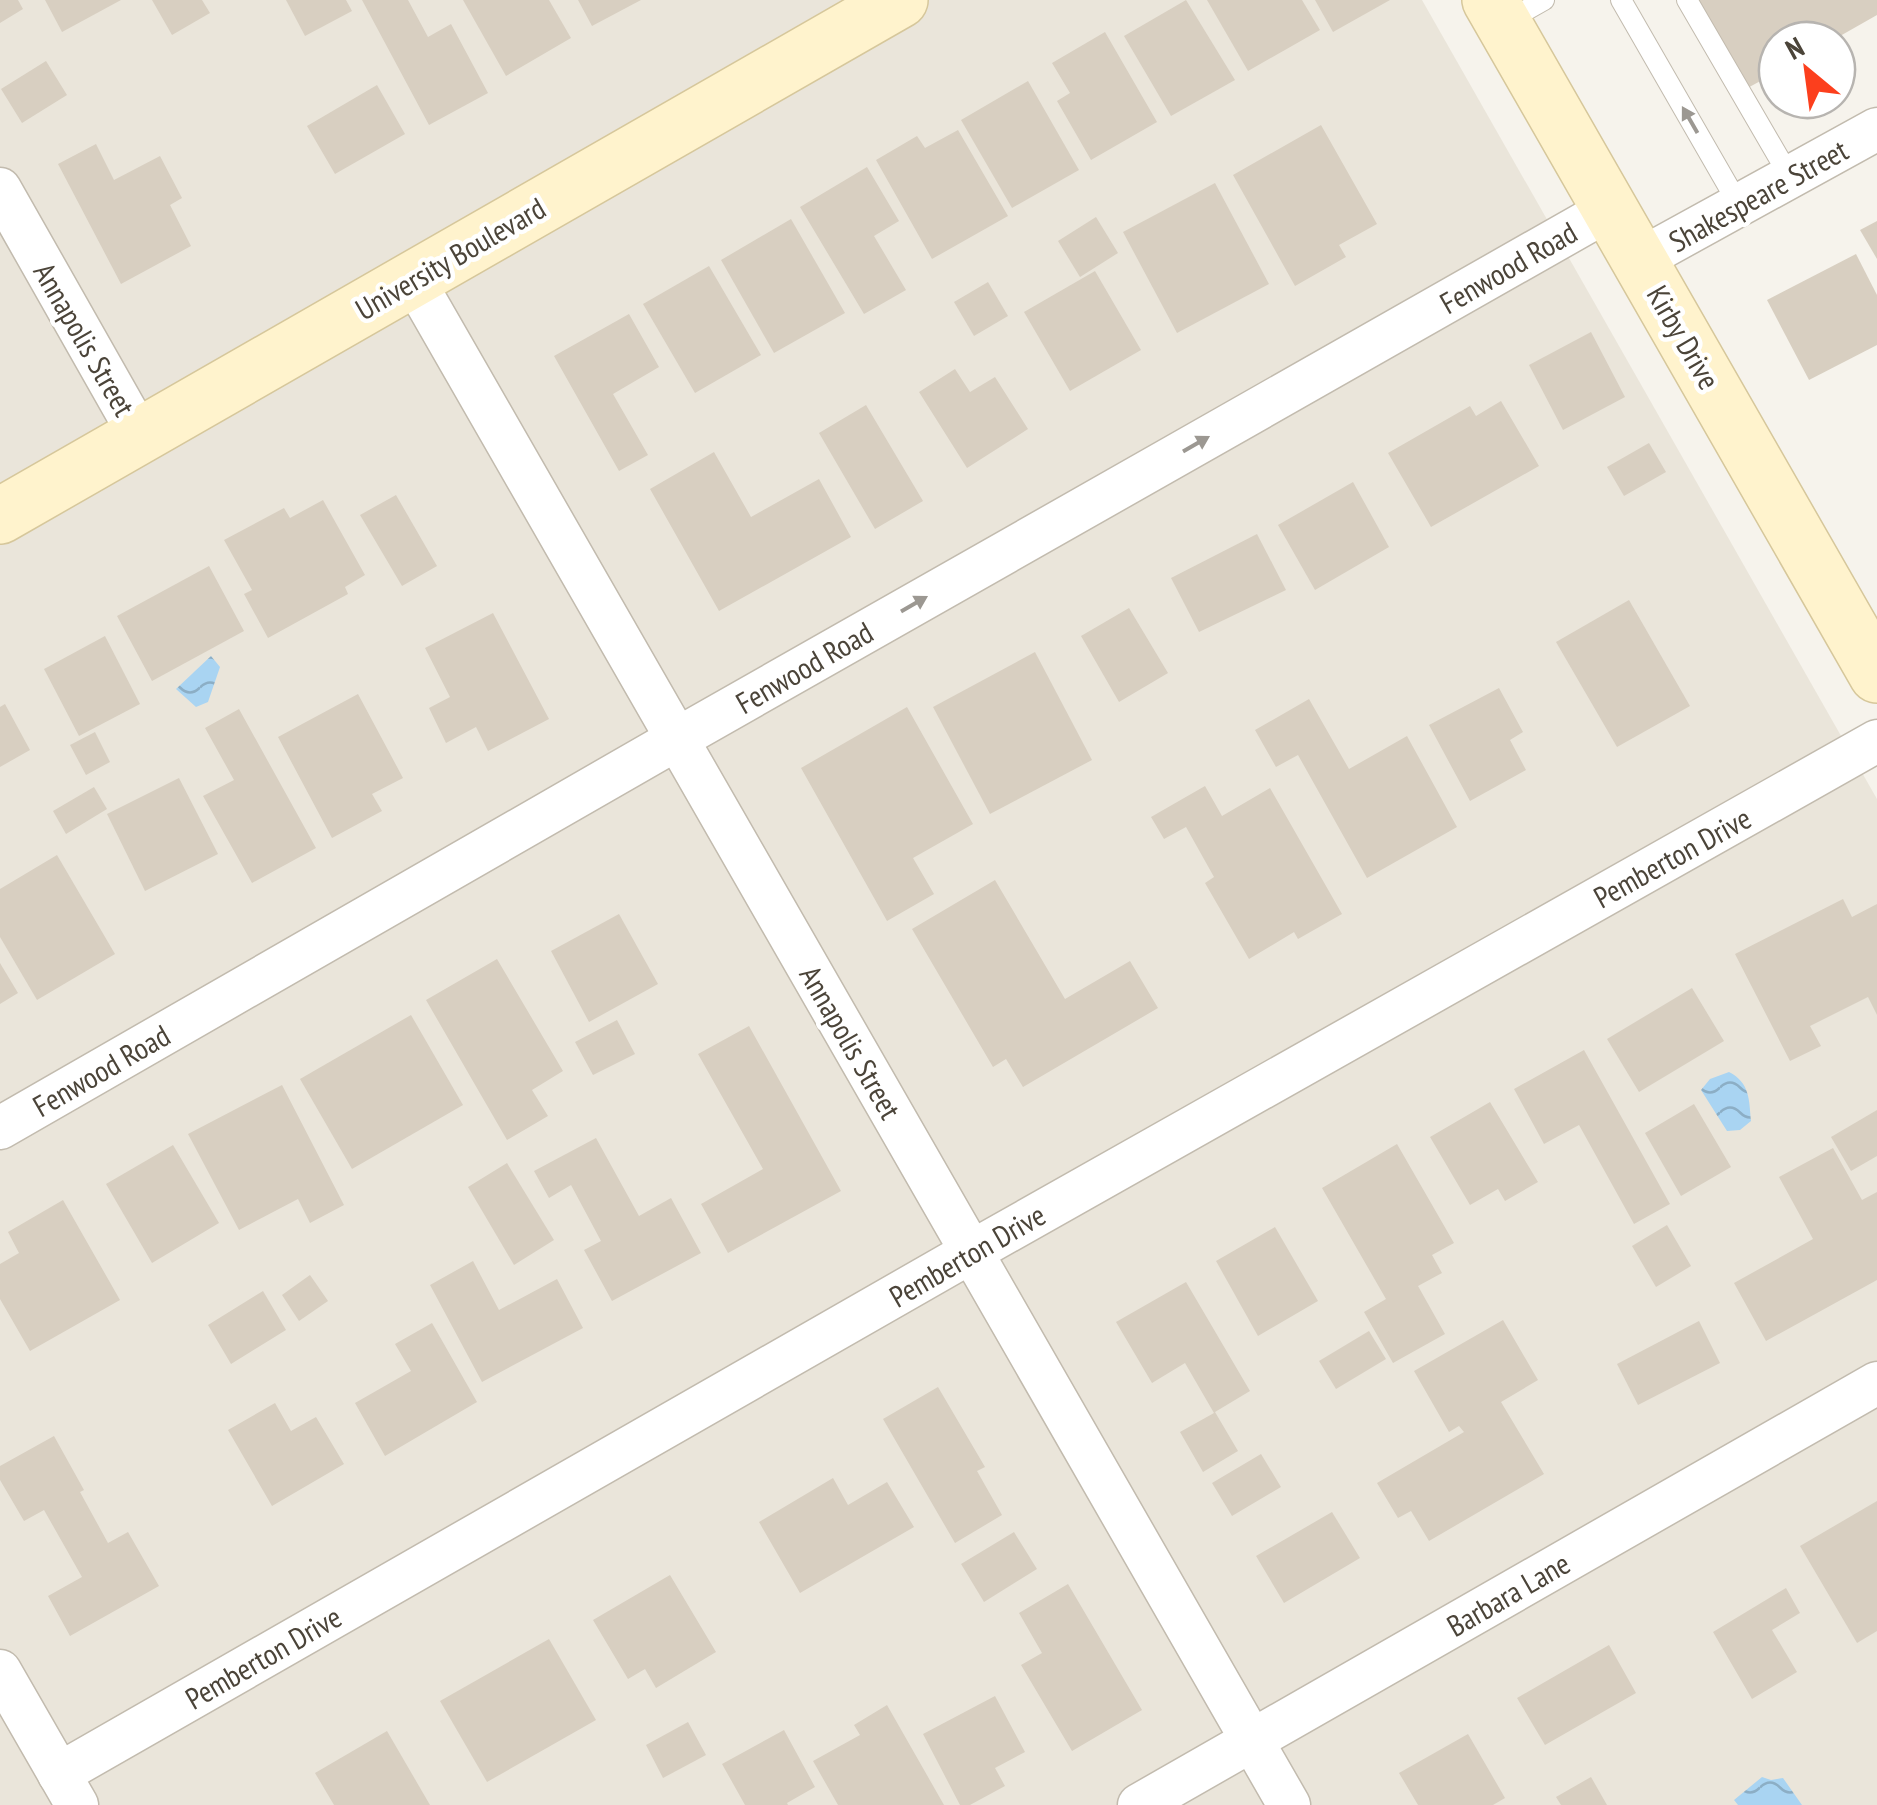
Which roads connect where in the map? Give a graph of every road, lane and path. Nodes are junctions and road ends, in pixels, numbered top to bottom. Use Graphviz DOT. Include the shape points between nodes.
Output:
graph roads {
  1 [pos="900,0"];
  2 [pos="1621,0"];
  3 [pos="1687,0"];
  4 [pos="1512,8"];
  5 [pos="1877,129"];
  6 [pos="1790,177"];
  7 [pos="0,190"];
  8 [pos="1739,205"];
  9 [pos="1610,209"];
  10 [pos="1639,260"];
  11 [pos="413,280"];
  12 [pos="140,436"];
  13 [pos="0,516"];
  14 [pos="1877,675"];
  15 [pos="677,739"];
  16 [pos="1877,741"];
  17 [pos="0,1128"];
  18 [pos="971,1252"];
  19 [pos="1877,1383"];
  20 [pos="0,1671"];
  21 [pos="1252,1740"];
  22 [pos="68,1789"];
  23 [pos="1140,1805"];
  24 [pos="1289,1805"];
  1 -- 11 [label="main road, University Boulevard"];
  8 -- 2 [label="lane, one-way"];
  3 -- 6 [label="lane"];
  4 -- 9 [label="main road, Kirby Drive"];
  5 -- 6 [label="street, Shakespeare Street"];
  6 -- 8 [label="street, Shakespeare Street"];
  7 -- 12 [label="street, Annapolis Street"];
  8 -- 10 [label="street, Shakespeare Street"];
  9 -- 10 [label="main road, Kirby Drive"];
  15 -- 9 [label="street, Fenwood Road, one-way"];
  10 -- 14 [label="main road, Kirby Drive"];
  11 -- 12 [label="main road, University Boulevard"];
  11 -- 15 [label="street, Annapolis Street"];
  12 -- 13 [label="main road, University Boulevard"];
  15 -- 17 [label="street, Fenwood Road"];
  15 -- 18 [label="street, Annapolis Street"];
  16 -- 18 [label="street, Pemberton Drive"];
  18 -- 21 [label="street, Annapolis Street"];
  18 -- 22 [label="street, Pemberton Drive"];
  19 -- 21 [label="street, Barbara Lane"];
  20 -- 22 [label="street"];
  21 -- 23 [label="street, Barbara Lane"];
  21 -- 24 [label="street, Annapolis Street"];
}
